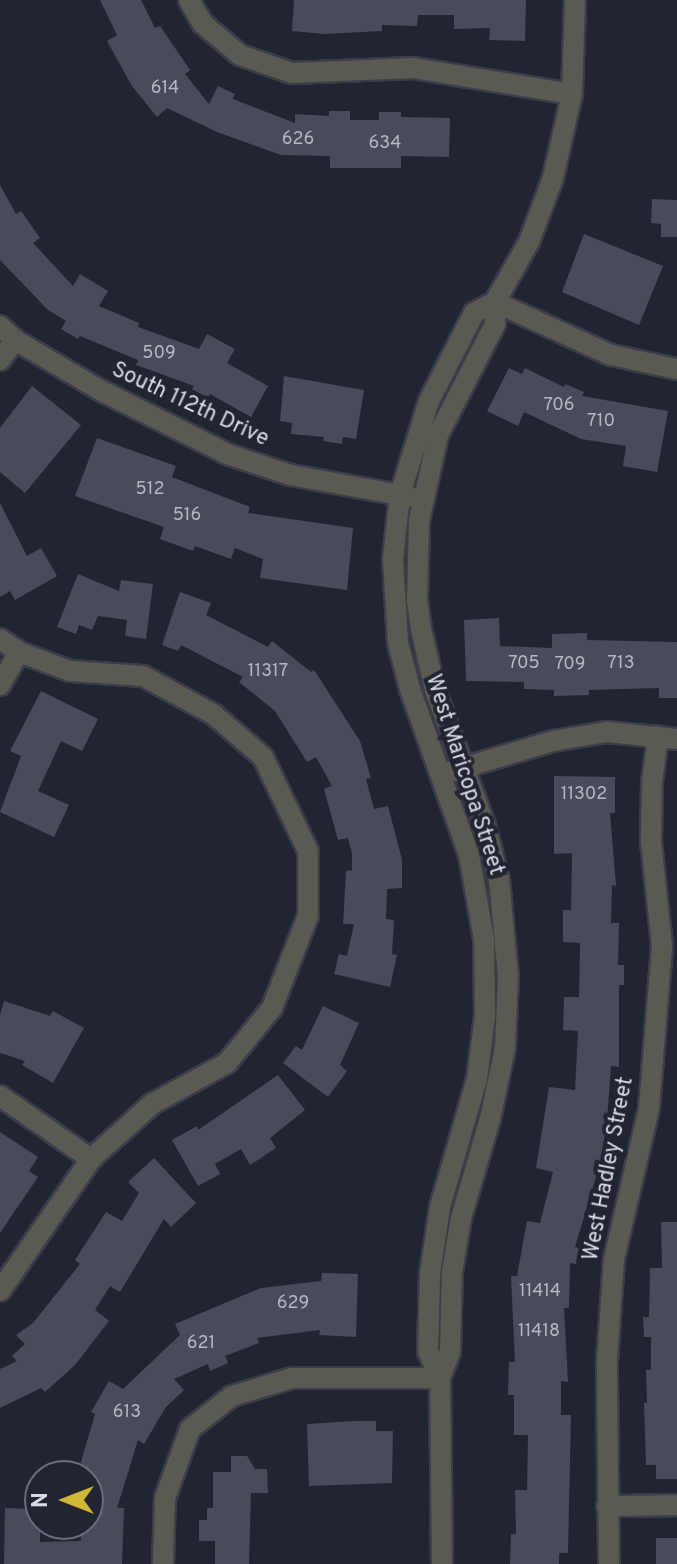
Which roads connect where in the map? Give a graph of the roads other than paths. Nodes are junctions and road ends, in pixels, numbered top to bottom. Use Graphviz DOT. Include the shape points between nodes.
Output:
graph roads {
  1 [pos="189,0"];
  2 [pos="575,0"];
  3 [pos="572,94"];
  4 [pos="495,302"];
  5 [pos="8,333"];
  6 [pos="0,360"];
  7 [pos="677,369"];
  8 [pos="400,495"];
  9 [pos="422,499"];
  10 [pos="0,639"];
  11 [pos="19,652"];
  12 [pos="0,685"];
  13 [pos="667,738"];
  14 [pos="462,767"];
  15 [pos="442,775"];
  16 [pos="0,1096"];
  17 [pos="91,1159"];
  18 [pos="0,1291"];
  19 [pos="440,1378"];
  20 [pos="677,1505"];
  21 [pos="607,1506"];
  22 [pos="163,1564"];
  23 [pos="442,1564"];
  24 [pos="609,1564"];
  1 -- 3 [label="street" via="203,24 240,55 292,73 413,68"];
  2 -- 3 [label="street, West Maricopa Street"];
  3 -- 4 [label="street, West Maricopa Street" via="553,178 529,242"];
  4 -- 7 [label="street" via="611,355"];
  4 -- 8 [label="street, West Maricopa Street" via="474,313 440,376 417,431"];
  4 -- 9 [label="street, West Maricopa Street" via="495,324 443,425"];
  5 -- 6 [label="street"];
  5 -- 8 [label="street, South 112th Drive" via="100,390 227,454 290,475"];
  8 -- 9 [label="street, South 112th Drive"];
  8 -- 15 [label="street, West Maricopa Street" via="393,559 398,643"];
  9 -- 14 [label="street, West Maricopa Street" via="417,571 421,629"];
  10 -- 11 [label="street"];
  11 -- 12 [label="street"];
  11 -- 17 [label="street" via="70,671 143,676 213,714 263,757 308,851 308,916 272,1008 227,1063 152,1104"];
  13 -- 14 [label="street" via="607,732"];
  13 -- 21 [label="street, West Hadley Street" via="652,782 651,841 662,946 649,1108 614,1259 607,1361"];
  14 -- 15 [label="street"];
  14 -- 19 [label="street, West Maricopa Street" via="499,879 507,1010 490,1119 461,1218 452,1272 450,1352"];
  15 -- 19 [label="street, West Maricopa Street" via="478,901 485,1016 470,1111 433,1244 428,1351"];
  16 -- 17 [label="street"];
  17 -- 18 [label="street"];
  19 -- 22 [label="street" via="292,1378 232,1396 190,1429 165,1498"];
  19 -- 23 [label="street, West Maricopa Street"];
  20 -- 21 [label="street"];
  21 -- 24 [label="street, West Hadley Street"];
}
